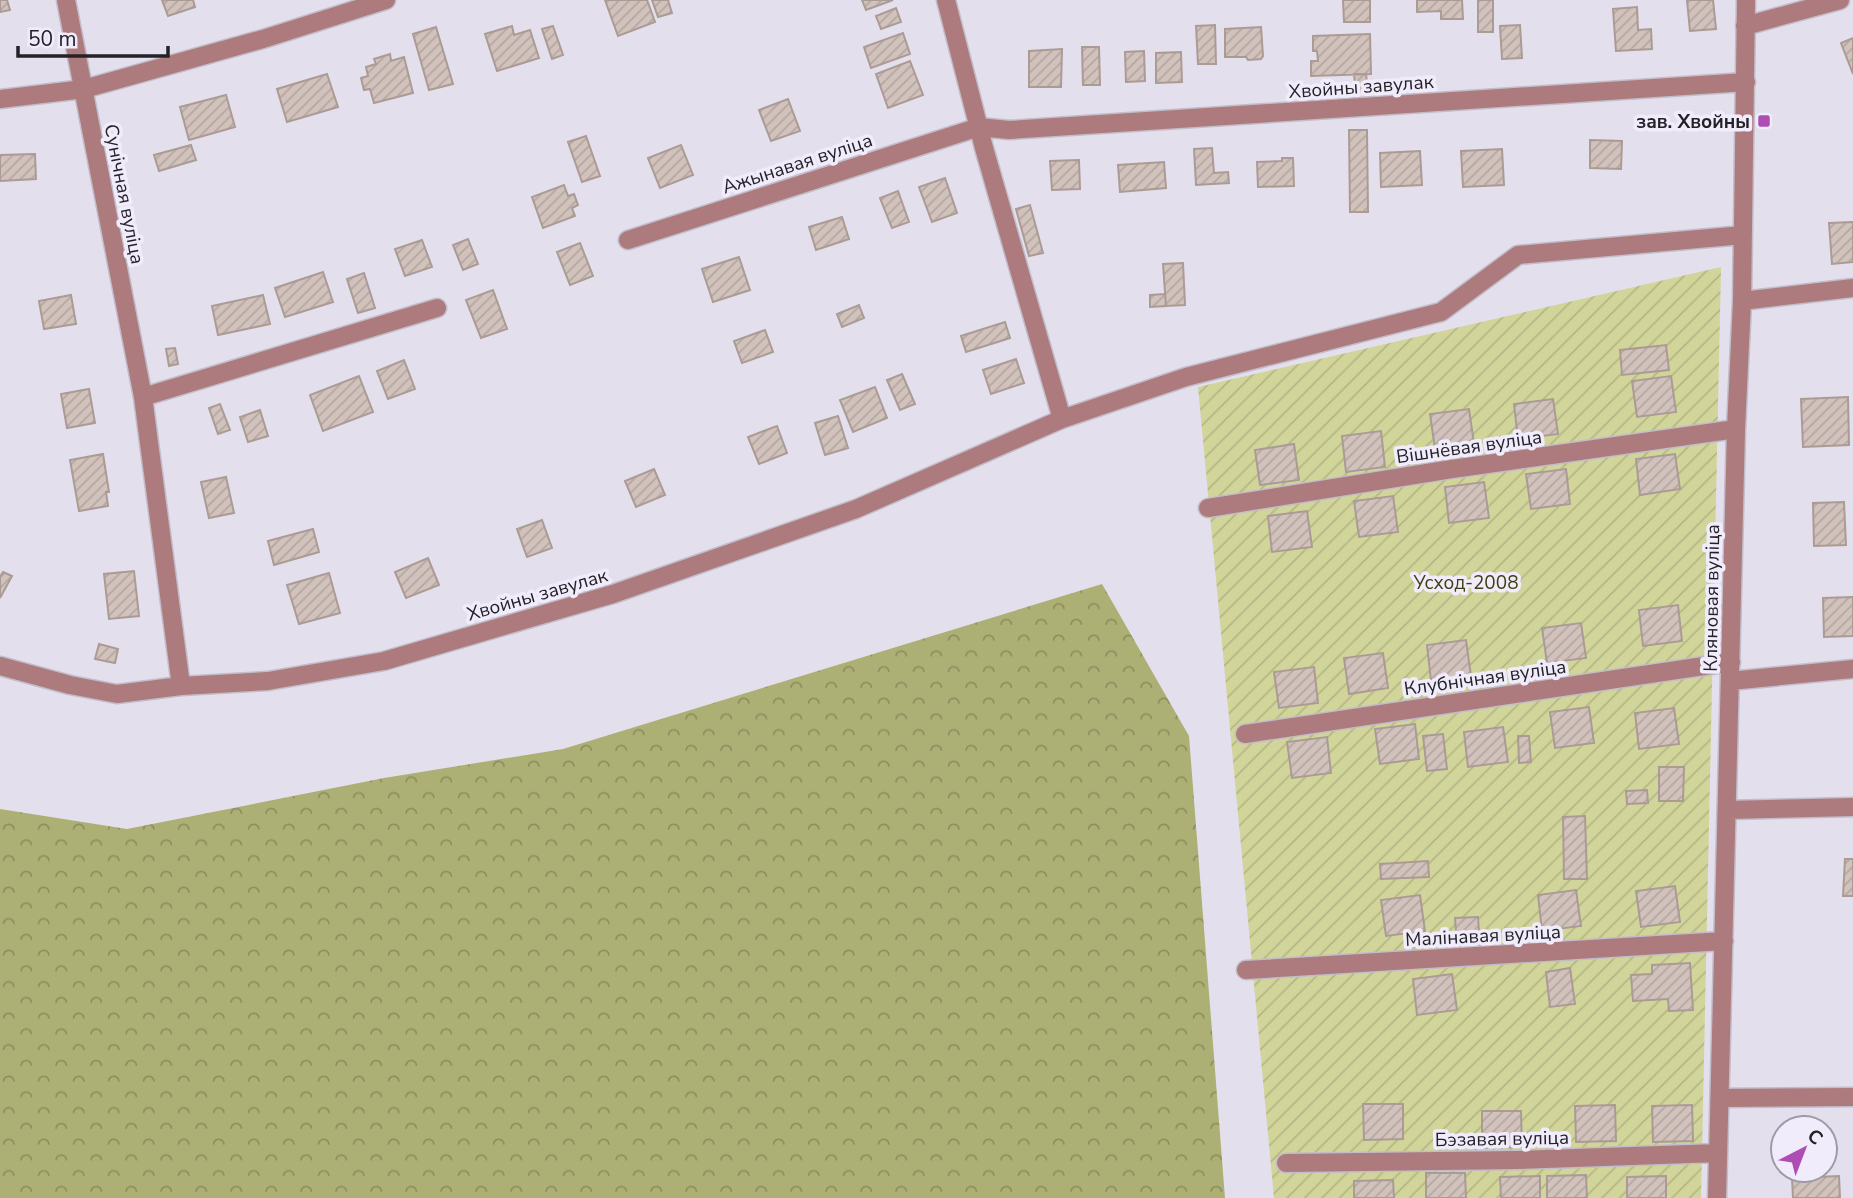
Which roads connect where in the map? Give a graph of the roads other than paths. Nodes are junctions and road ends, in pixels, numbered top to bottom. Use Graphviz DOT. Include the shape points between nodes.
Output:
graph roads {
  1 [pos="66,0"];
  2 [pos="386,0"];
  3 [pos="946,0"];
  4 [pos="1746,0"];
  5 [pos="1840,0"];
  6 [pos="1745,26"];
  7 [pos="1746,82"];
  8 [pos="84,89"];
  9 [pos="0,99"];
  10 [pos="979,127"];
  11 [pos="1743,234"];
  12 [pos="628,240"];
  13 [pos="1853,288"];
  14 [pos="1742,301"];
  15 [pos="437,308"];
  16 [pos="142,397"];
  17 [pos="1062,419"];
  18 [pos="1737,429"];
  19 [pos="1208,508"];
  20 [pos="1731,662"];
  21 [pos="0,666"];
  22 [pos="1853,669"];
  23 [pos="1730,681"];
  24 [pos="181,686"];
  25 [pos="1245,734"];
  26 [pos="1853,807"];
  27 [pos="1727,810"];
  28 [pos="1724,941"];
  29 [pos="1246,970"];
  30 [pos="1853,1097"];
  31 [pos="1720,1098"];
  32 [pos="1718,1153"];
  33 [pos="1286,1163"];
  34 [pos="1717,1198"];
  1 -- 8 [label="street, Сунічная вуліца"];
  2 -- 8 [label="street"];
  3 -- 10 [label="street"];
  4 -- 6 [label="street, Кляновая вуліца"];
  5 -- 6 [label="street"];
  6 -- 7 [label="street, Кляновая вуліца"];
  7 -- 10 [label="street, Хвойны завулак" via="1009,130"];
  7 -- 11 [label="street, Кляновая вуліца"];
  8 -- 9 [label="street"];
  8 -- 16 [label="street, Сунічная вуліца"];
  10 -- 12 [label="street, Ажынавая вуліца"];
  10 -- 17 [label="street"];
  11 -- 14 [label="street, Кляновая вуліца"];
  11 -- 17 [label="street, Хвойны завулак" via="1518,255 1441,312 1186,377"];
  13 -- 14 [label="street"];
  14 -- 18 [label="street, Кляновая вуліца"];
  15 -- 16 [label="street"];
  16 -- 24 [label="street, Сунічная вуліца"];
  17 -- 24 [label="street, Хвойны завулак" via="856,509 601,597 384,661 268,681"];
  18 -- 19 [label="street, Вішнёвая вуліца"];
  18 -- 20 [label="street, Кляновая вуліца"];
  20 -- 23 [label="street, Кляновая вуліца"];
  20 -- 25 [label="street, Клубнічная вуліца"];
  21 -- 24 [label="street, Хвойны завулак" via="117,694"];
  22 -- 23 [label="street"];
  23 -- 27 [label="street, Кляновая вуліца"];
  26 -- 27 [label="street"];
  27 -- 28 [label="street, Кляновая вуліца"];
  28 -- 29 [label="street, Малінавая вуліца"];
  28 -- 31 [label="street, Кляновая вуліца"];
  30 -- 31 [label="street"];
  31 -- 32 [label="street, Кляновая вуліца"];
  32 -- 33 [label="street, Бэзавая вуліца"];
  32 -- 34 [label="street, Кляновая вуліца"];
}
